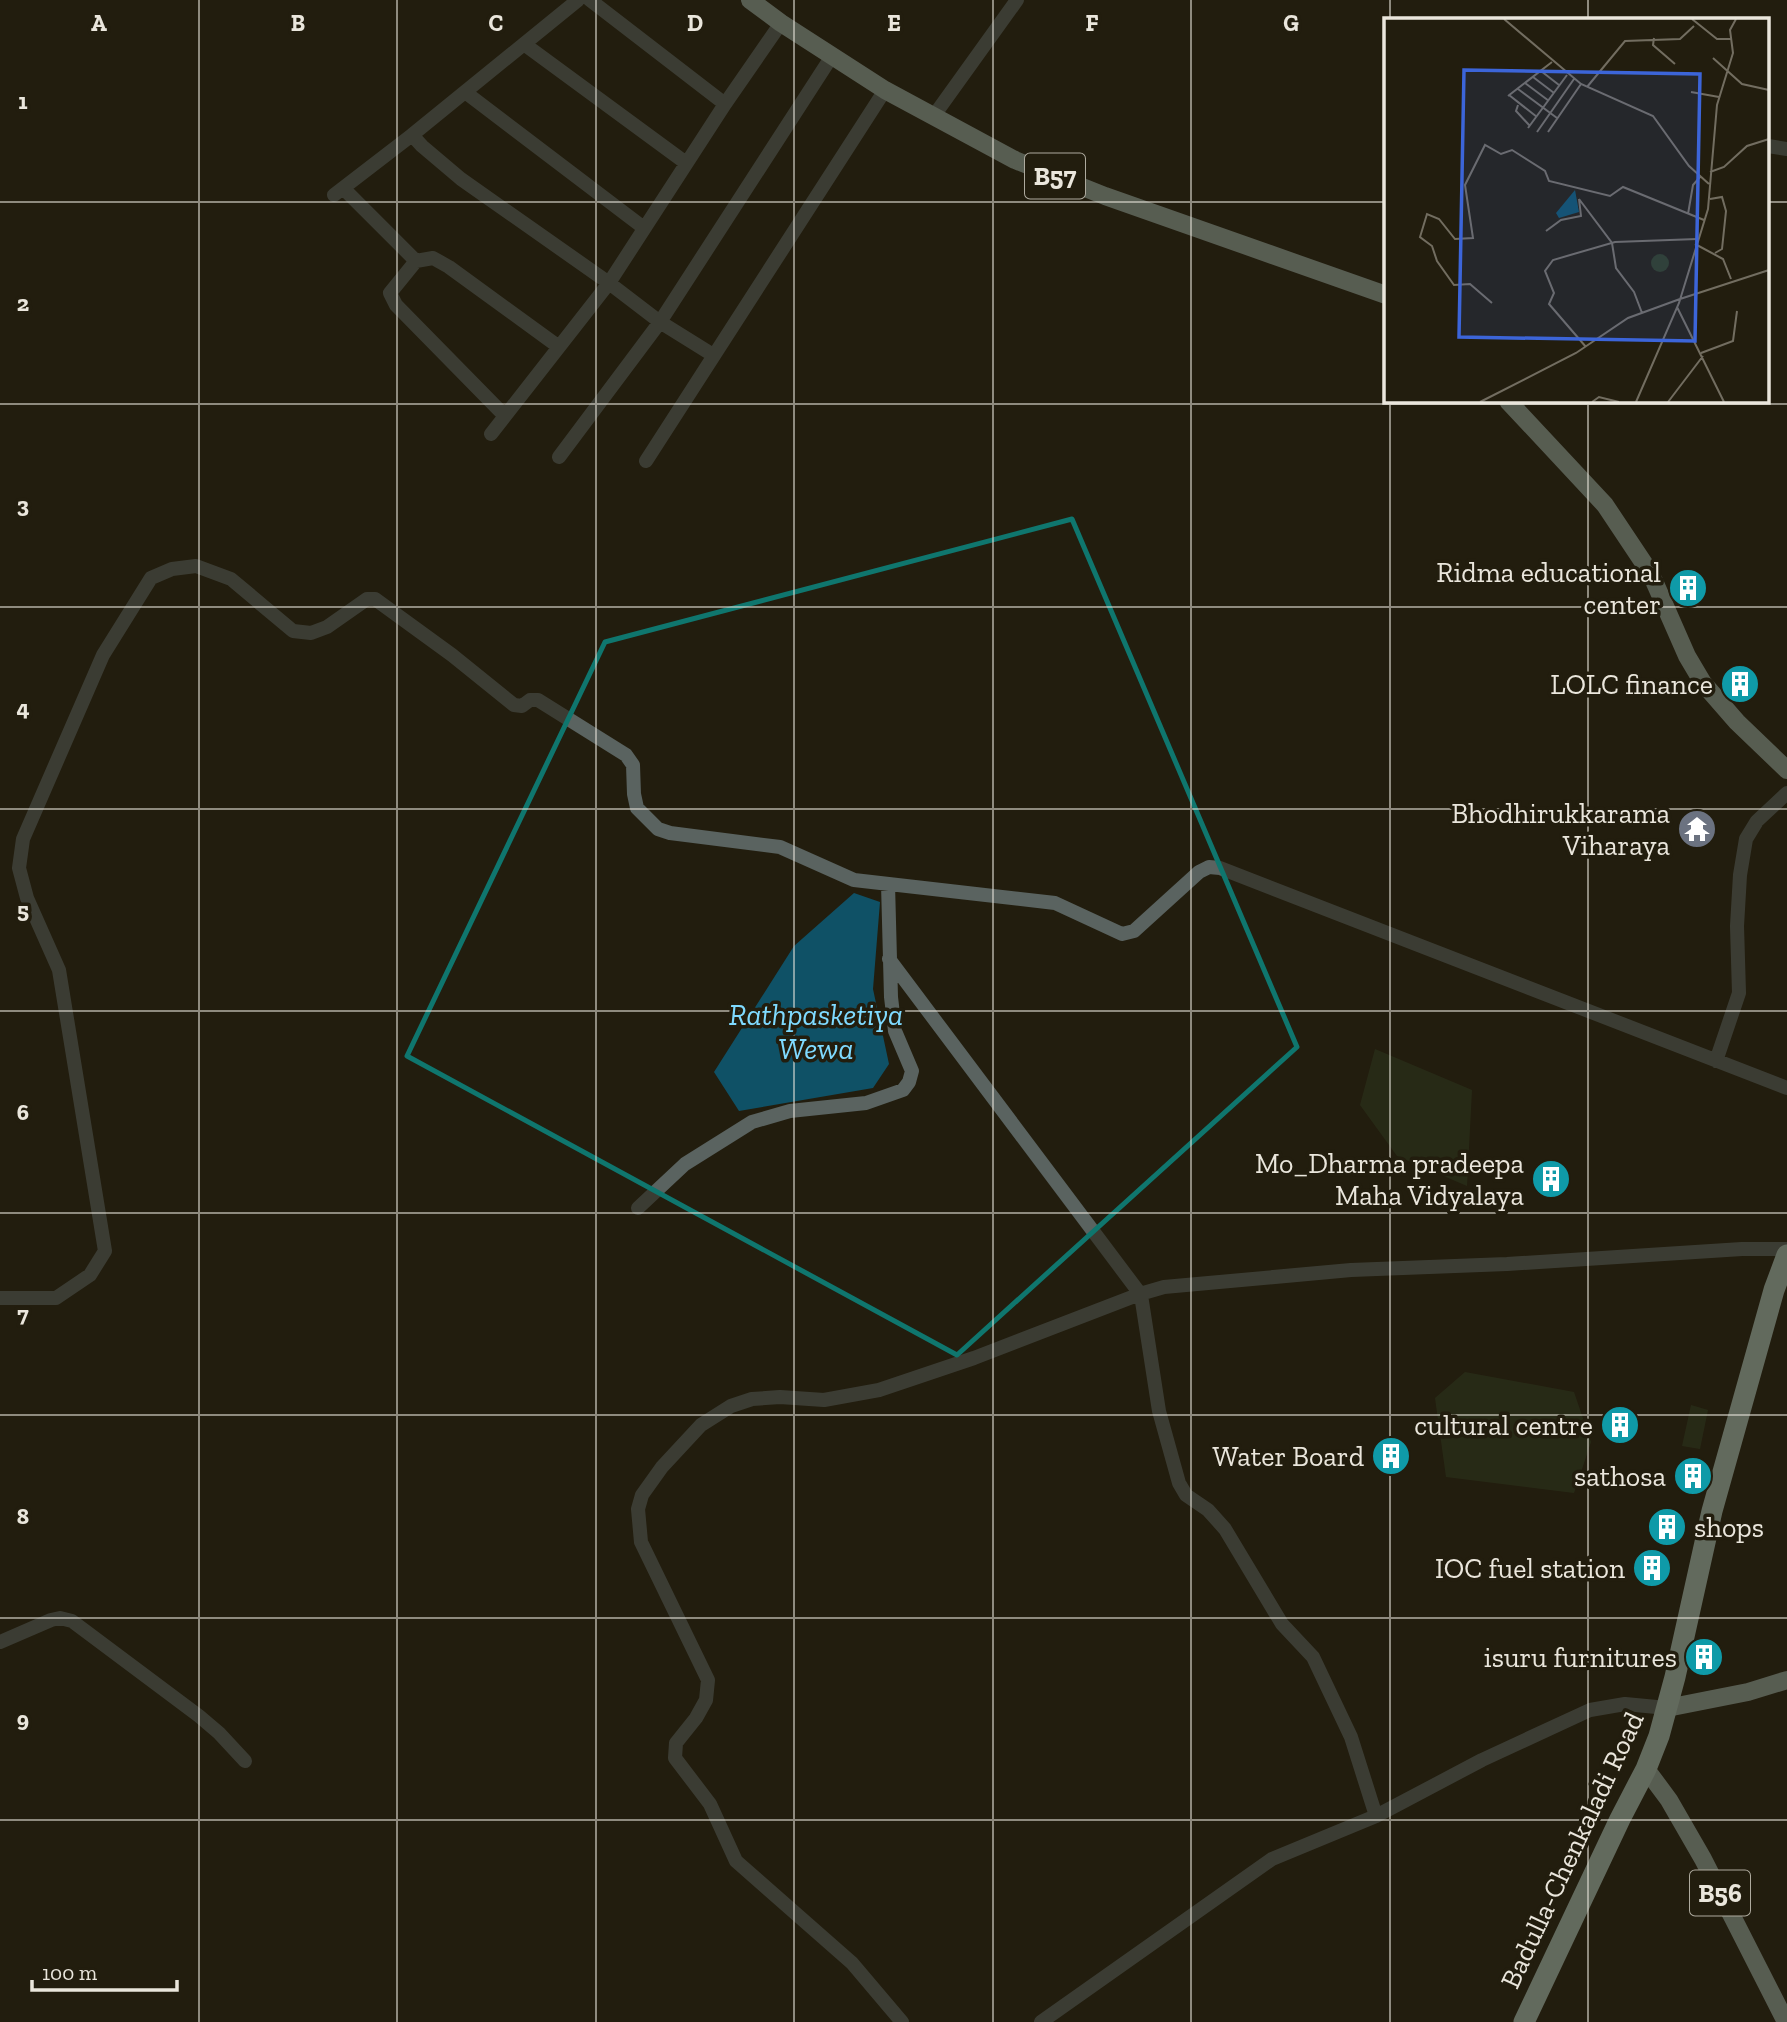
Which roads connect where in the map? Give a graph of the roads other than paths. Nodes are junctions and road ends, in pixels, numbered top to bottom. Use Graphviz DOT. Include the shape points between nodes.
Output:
graph roads {
  1 [pos="578,0"];
  2 [pos="590,0"];
  3 [pos="750,0"];
  4 [pos="1017,0"];
  5 [pos="781,23"];
  6 [pos="524,44"];
  7 [pos="832,56"];
  8 [pos="885,90"];
  9 [pos="465,92"];
  10 [pos="725,104"];
  11 [pos="933,117"];
  12 [pos="412,135"];
  13 [pos="686,163"];
  14 [pos="644,228"];
  15 [pos="416,261"];
  16 [pos="609,283"];
  17 [pos="1384,294"];
  18 [pos="660,322"];
  19 [pos="559,347"];
  20 [pos="713,355"];
  21 [pos="1509,402"];
  22 [pos="505,416"];
  23 [pos="491,434"];
  24 [pos="559,457"];
  25 [pos="646,461"];
  26 [pos="1787,770"];
  27 [pos="1787,793"];
  28 [pos="888,884"];
  29 [pos="889,959"];
  30 [pos="1716,1061"];
  31 [pos="1787,1088"];
  32 [pos="638,1208"];
  33 [pos="1787,1249"];
  34 [pos="1787,1255"];
  35 [pos="1781,1293"];
  36 [pos="1140,1294"];
  37 [pos="0,1298"];
  38 [pos="0,1642"];
  39 [pos="1787,1679"];
  40 [pos="1667,1708"];
  41 [pos="245,1761"];
  42 [pos="1646,1769"];
  43 [pos="1376,1816"];
  44 [pos="902,2022"];
  45 [pos="1041,2022"];
  46 [pos="1524,2022"];
  47 [pos="1786,2022"];
  1 -- 6 [label="street"];
  2 -- 10 [label="street"];
  3 -- 5 [label="main road, B57"];
  4 -- 11 [label="street"];
  5 -- 7 [label="main road, B57"];
  5 -- 10 [label="street"];
  6 -- 9 [label="street"];
  6 -- 13 [label="street"];
  7 -- 8 [label="main road, B57"];
  7 -- 18 [label="street"];
  8 -- 11 [label="main road, B57"];
  8 -- 20 [label="street"];
  9 -- 12 [label="street"];
  9 -- 14 [label="street"];
  10 -- 13 [label="street"];
  11 -- 17 [label="main road, B57" via="1015,160 1092,191"];
  12 -- 15 [label="street" via="338,191"];
  12 -- 16 [label="street" via="461,179"];
  13 -- 14 [label="street"];
  14 -- 16 [label="street"];
  15 -- 19 [label="street" via="433,258 449,267"];
  15 -- 22 [label="street" via="390,293 396,305"];
  16 -- 18 [label="street"];
  16 -- 19 [label="street"];
  18 -- 20 [label="street"];
  18 -- 24 [label="street"];
  19 -- 22 [label="street"];
  20 -- 25 [label="street"];
  21 -- 26 [label="main road" via="1605,505 1651,574 1703,683"];
  22 -- 23 [label="street"];
  27 -- 30 [label="street" via="1757,821 1746,839 1737,926 1739,993"];
  28 -- 29 [label="street"];
  28 -- 30 [label="street" via="1055,902 1122,934 1134,931 1199,872 1220,868"];
  28 -- 37 [label="street" via="854,880 780,848 658,829 637,808 633,765 626,755 538,700 514,705 375,599 367,598 311,633 293,631 231,579 196,566 151,578 103,655 23,839 19,868 27,898 59,970 105,1251 90,1275 56,1298"];
  29 -- 32 [label="street" via="895,1031 912,1071 903,1090 866,1103 790,1111 752,1122 685,1164"];
  29 -- 36 [label="street"];
  30 -- 31 [label="street"];
  33 -- 36 [label="street" via="1351,1270 1164,1287"];
  34 -- 35 [label="highway, Badulla-Chenkaladi Road"];
  35 -- 40 [label="highway, Badulla-Chenkaladi Road" via="1712,1511"];
  36 -- 43 [label="street" via="1159,1411 1179,1483 1186,1495 1225,1529 1282,1624 1313,1657 1351,1737"];
  36 -- 44 [label="street" via="879,1390 824,1399 752,1399 731,1406 701,1425 642,1495 638,1509 641,1542 708,1680 706,1700 676,1743 675,1758 709,1804 736,1861 852,1963"];
  38 -- 41 [label="street" via="51,1620 72,1621 219,1732"];
  39 -- 40 [label="main road"];
  40 -- 42 [label="highway, Badulla-Chenkaladi Road"];
  40 -- 43 [label="street" via="1625,1704 1590,1710"];
  42 -- 46 [label="highway, Badulla-Chenkaladi Road"];
  42 -- 47 [label="main road, B56" via="1703,1859"];
  43 -- 45 [label="street" via="1272,1859"];
}
